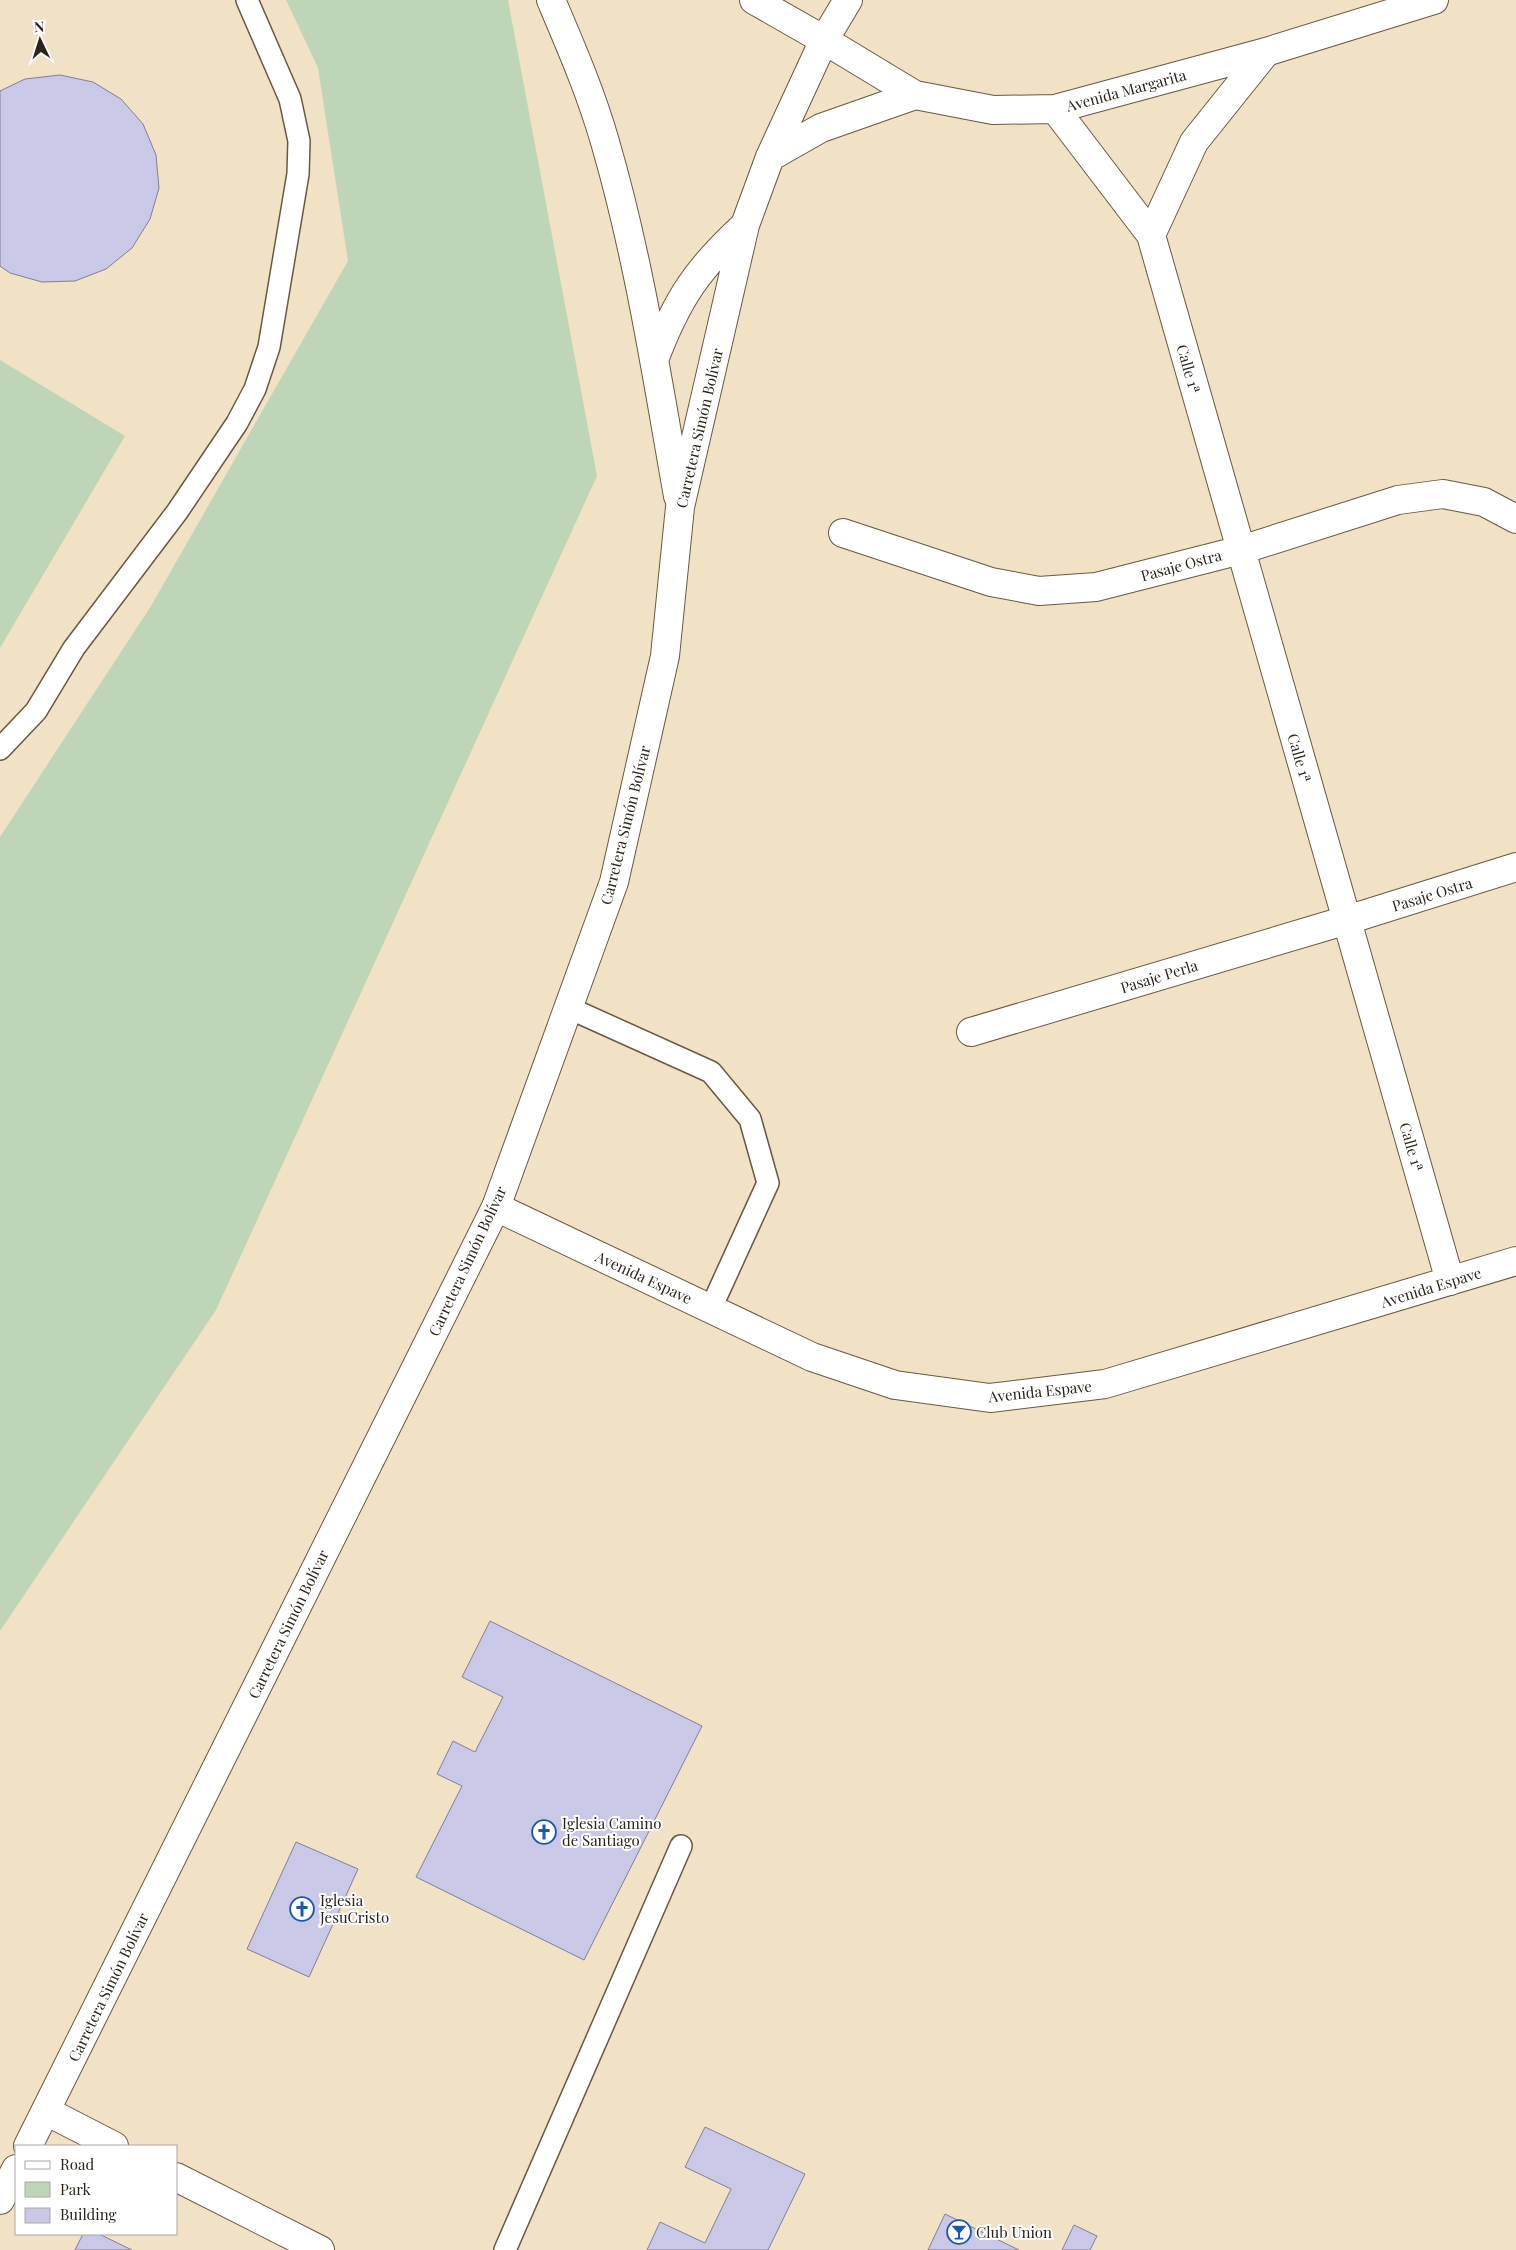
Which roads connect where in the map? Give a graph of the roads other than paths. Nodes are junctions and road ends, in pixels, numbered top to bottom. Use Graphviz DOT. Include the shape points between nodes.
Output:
graph roads {
  1 [pos="247,0"];
  2 [pos="552,0"];
  3 [pos="754,0"];
  4 [pos="848,0"];
  5 [pos="1434,0"];
  6 [pos="824,40"];
  7 [pos="1266,52"];
  8 [pos="915,95"];
  9 [pos="1055,109"];
  10 [pos="770,157"];
  11 [pos="745,224"];
  12 [pos="1151,235"];
  13 [pos="654,360"];
  14 [pos="680,507"];
  15 [pos="1516,519"];
  16 [pos="843,533"];
  17 [pos="1241,550"];
  18 [pos="0,749"];
  19 [pos="1516,868"];
  20 [pos="1347,920"];
  21 [pos="569,1008"];
  22 [pos="971,1032"];
  23 [pos="496,1207"];
  24 [pos="1516,1261"];
  25 [pos="1450,1281"];
  26 [pos="711,1308"];
  27 [pos="681,1846"];
  28 [pos="46,2112"];
  29 [pos="29,2145"];
  30 [pos="112,2145"];
  31 [pos="15,2171"];
  32 [pos="178,2178"];
  33 [pos="0,2200"];
  34 [pos="320,2250"];
  35 [pos="506,2250"];
  1 -- 18 [label="lane" via="290,99 299,141 298,174 269,348 255,389 231,432 177,512 74,648 36,711"];
  2 -- 13 [label="street" via="586,82 605,142 627,222"];
  3 -- 6 [label="street, Avenida Margarita"];
  4 -- 6 [label="street, Carretera Simón Bolívar"];
  5 -- 7 [label="street, Avenida Margarita"];
  6 -- 8 [label="street, Avenida Margarita"];
  6 -- 10 [label="street, Carretera Simón Bolívar"];
  7 -- 9 [label="street, Avenida Margarita"];
  7 -- 12 [label="street" via="1194,142"];
  8 -- 9 [label="street, Avenida Margarita" via="993,110"];
  8 -- 10 [label="street" via="822,128"];
  9 -- 12 [label="street"];
  10 -- 11 [label="street, Carretera Simón Bolívar"];
  11 -- 13 [label="street, Carretera Simón Bolívar" via="714,253 686,289 668,322"];
  11 -- 14 [label="street, Carretera Simón Bolívar"];
  12 -- 17 [label="street, Calle 1ª"];
  13 -- 14 [label="street"];
  14 -- 21 [label="street, Carretera Simón Bolívar" via="665,656 614,882"];
  15 -- 17 [label="street, Pasaje Ostra" via="1484,502 1443,494 1398,500"];
  16 -- 17 [label="street, Pasaje Ostra" via="991,582 1039,591 1096,587"];
  17 -- 20 [label="street, Calle 1ª"];
  19 -- 20 [label="street, Pasaje Ostra"];
  20 -- 22 [label="street, Pasaje Perla"];
  20 -- 25 [label="street, Calle 1ª"];
  21 -- 23 [label="street, Carretera Simón Bolívar"];
  21 -- 26 [label="lane" via="711,1072 750,1119 768,1183"];
  23 -- 26 [label="street, Avenida Espave"];
  23 -- 28 [label="street, Carretera Simón Bolívar"];
  24 -- 25 [label="street, Avenida Espave"];
  25 -- 26 [label="street, Avenida Espave" via="1105,1384 990,1398 895,1385 812,1357"];
  27 -- 35 [label="lane"];
  28 -- 29 [label="street, Carretera Simón Bolívar"];
  28 -- 30 [label="street"];
  31 -- 33 [label="street"];
  32 -- 34 [label="street"];
}
